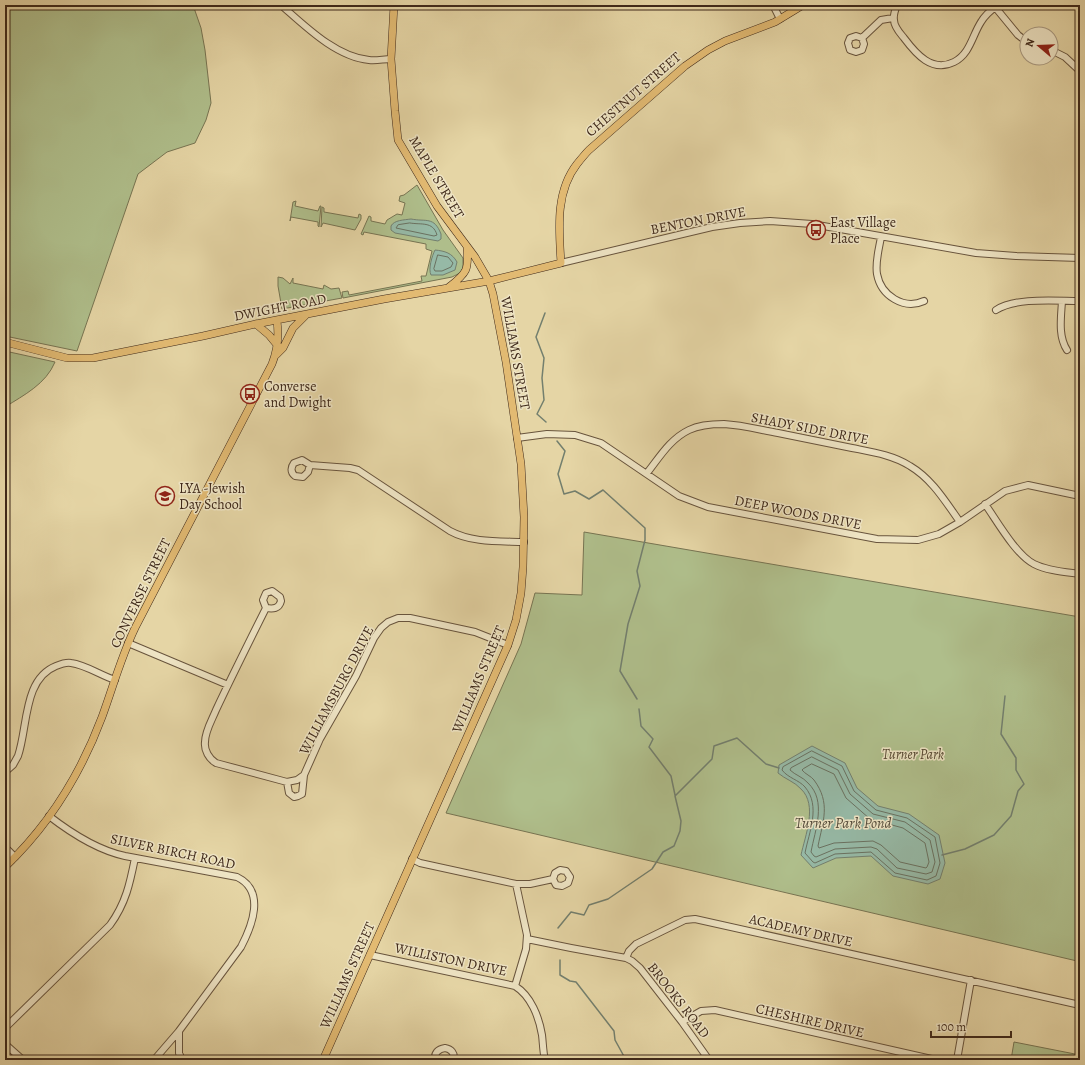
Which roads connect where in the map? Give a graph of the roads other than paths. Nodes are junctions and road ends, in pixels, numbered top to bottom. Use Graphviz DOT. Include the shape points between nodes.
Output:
graph roads {
  1 [pos="281,5"];
  2 [pos="394,5"];
  3 [pos="772,5"];
  4 [pos="803,5"];
  5 [pos="897,5"];
  6 [pos="996,6"];
  7 [pos="893,18"];
  8 [pos="780,19"];
  9 [pos="1019,36"];
  10 [pos="862,38"];
  11 [pos="1059,54"];
  12 [pos="391,59"];
  13 [pos="1080,71"];
  14 [pos="1080,197"];
  15 [pos="1080,204"];
  16 [pos="881,237"];
  17 [pos="467,247"];
  18 [pos="1080,258"];
  19 [pos="561,263"];
  20 [pos="489,281"];
  21 [pos="448,288"];
  22 [pos="924,300"];
  23 [pos="1062,301"];
  24 [pos="1080,301"];
  25 [pos="996,310"];
  26 [pos="306,315"];
  27 [pos="276,321"];
  28 [pos="256,324"];
  29 [pos="5,342"];
  30 [pos="278,346"];
  31 [pos="1067,350"];
  32 [pos="275,357"];
  33 [pos="517,438"];
  34 [pos="310,465"];
  35 [pos="647,473"];
  36 [pos="1080,496"];
  37 [pos="985,504"];
  38 [pos="960,522"];
  39 [pos="524,542"];
  40 [pos="1080,574"];
  41 [pos="266,608"];
  42 [pos="128,643"];
  43 [pos="508,645"];
  44 [pos="114,680"];
  45 [pos="228,685"];
  46 [pos="5,772"];
  47 [pos="304,775"];
  48 [pos="287,782"];
  49 [pos="49,816"];
  50 [pos="5,847"];
  51 [pos="5,855"];
  52 [pos="135,858"];
  53 [pos="13,859"];
  54 [pos="412,859"];
  55 [pos="5,867"];
  56 [pos="553,879"];
  57 [pos="516,884"];
  58 [pos="528,939"];
  59 [pos="370,955"];
  60 [pos="626,958"];
  61 [pos="970,980"];
  62 [pos="515,986"];
  63 [pos="1080,1005"];
  64 [pos="682,1022"];
  65 [pos="5,1028"];
  66 [pos="179,1031"];
  67 [pos="5,1044"];
  68 [pos="23,1060"];
  69 [pos="154,1060"];
  70 [pos="182,1060"];
  71 [pos="323,1060"];
  72 [pos="435,1060"];
  73 [pos="454,1060"];
  74 [pos="545,1060"];
  75 [pos="709,1060"];
  76 [pos="936,1060"];
  77 [pos="956,1060"];
  1 -- 12 [label="street" via="318,37 351,56 370,60"];
  2 -- 12 [label="main road, MAPLE STREET"];
  3 -- 8 [label="street"];
  4 -- 8 [label="main road, CHESTNUT STREET"];
  5 -- 7 [label="street"];
  6 -- 7 [label="street" via="981,22 962,57 942,65 930,63 915,53 896,27"];
  6 -- 9 [label="street"];
  7 -- 10 [label="street" via="881,20"];
  8 -- 19 [label="main road, CHESTNUT STREET" via="725,41 685,66 576,164 564,190 560,212"];
  11 -- 13 [label="street"];
  12 -- 17 [label="main road, MAPLE STREET" via="398,140 437,206"];
  14 -- 15 [label="street"];
  16 -- 18 [label="street, BENTON DRIVE" via="976,253"];
  16 -- 19 [label="street, BENTON DRIVE" via="803,223 740,223 712,227"];
  16 -- 22 [label="street" via="877,270 885,291 903,303 916,304"];
  17 -- 20 [label="main road, MAPLE STREET"];
  17 -- 21 [label="main road" via="467,271"];
  19 -- 20 [label="main road, DWIGHT ROAD"];
  20 -- 21 [label="main road, DWIGHT ROAD"];
  20 -- 33 [label="main road, WILLIAMS STREET" via="503,347"];
  21 -- 26 [label="main road, DWIGHT ROAD"];
  23 -- 24 [label="street"];
  23 -- 25 [label="street" via="1019,303"];
  23 -- 31 [label="street" via="1061,331"];
  26 -- 27 [label="main road, DWIGHT ROAD"];
  26 -- 32 [label="main road" via="293,328 283,348"];
  27 -- 28 [label="main road, DWIGHT ROAD"];
  27 -- 30 [label="main road, CONVERSE STREET"];
  28 -- 29 [label="main road, DWIGHT ROAD" via="89,358 62,357"];
  28 -- 30 [label="main road"];
  30 -- 32 [label="main road, CONVERSE STREET"];
  32 -- 42 [label="main road, CONVERSE STREET"];
  33 -- 35 [label="street, DEEP WOODS DRIVE" via="547,434 575,435 601,443"];
  33 -- 39 [label="main road, WILLIAMS STREET" via="523,480"];
  34 -- 39 [label="street" via="350,468 361,472 460,536 476,540"];
  35 -- 38 [label="street, DEEP WOODS DRIVE" via="679,496 708,507 877,539 918,540 939,534"];
  35 -- 38 [label="street, SHADY SIDE DRIVE" via="669,445 682,434 698,427 730,424 898,459 926,477"];
  36 -- 37 [label="street, DEEP WOODS DRIVE" via="1028,485 1005,491"];
  37 -- 38 [label="street, DEEP WOODS DRIVE"];
  37 -- 40 [label="street" via="1027,559 1047,568"];
  39 -- 43 [label="main road, WILLIAMS STREET" via="520,602"];
  41 -- 45 [label="street"];
  42 -- 44 [label="main road, CONVERSE STREET"];
  42 -- 45 [label="street"];
  43 -- 47 [label="street, WILLIAMSBURG DRIVE" via="475,632 410,618 398,618 388,622 374,638 356,676 320,739"];
  43 -- 54 [label="main road, WILLIAMS STREET"];
  44 -- 46 [label="street" via="68,663 44,673 33,692 18,756"];
  44 -- 49 [label="main road, CONVERSE STREET" via="102,717 84,757 68,788"];
  45 -- 48 [label="street" via="206,736 205,745 211,759 216,763"];
  47 -- 48 [label="street, WILLIAMSBURG DRIVE"];
  47 -- 48 [label="street, WILLIAMSBURG DRIVE" via="303,792 298,796 290,794"];
  49 -- 52 [label="street, SILVER BIRCH ROAD" via="98,847"];
  49 -- 53 [label="main road, CONVERSE STREET"];
  50 -- 53 [label="street"];
  51 -- 53 [label="street"];
  52 -- 65 [label="street" via="126,898 110,924"];
  52 -- 66 [label="street, SILVER BIRCH ROAD" via="237,877 247,884 254,897 255,910 241,947"];
  53 -- 55 [label="main road, CONVERSE STREET"];
  54 -- 57 [label="street"];
  54 -- 59 [label="main road, WILLIAMS STREET"];
  56 -- 57 [label="street"];
  57 -- 58 [label="street"];
  58 -- 60 [label="street"];
  58 -- 62 [label="street"];
  59 -- 62 [label="street, WILLISTON DRIVE"];
  59 -- 71 [label="main road, WILLIAMS STREET"];
  60 -- 61 [label="street, ACADEMY DRIVE" via="636,944 685,920 695,919"];
  60 -- 64 [label="street, BROOKS ROAD" via="640,968"];
  61 -- 63 [label="street, ACADEMY DRIVE"];
  61 -- 77 [label="street"];
  62 -- 74 [label="street, WILLISTON DRIVE" via="529,1000 536,1014"];
  64 -- 75 [label="street, BROOKS ROAD"];
  64 -- 76 [label="street, CHESHIRE DRIVE" via="698,1012 715,1010"];
  66 -- 69 [label="street, SILVER BIRCH ROAD"];
  66 -- 70 [label="street" via="179,1053"];
  67 -- 68 [label="street"];
  72 -- 73 [label="street" via="436,1053 445,1048 452,1051"];
}
